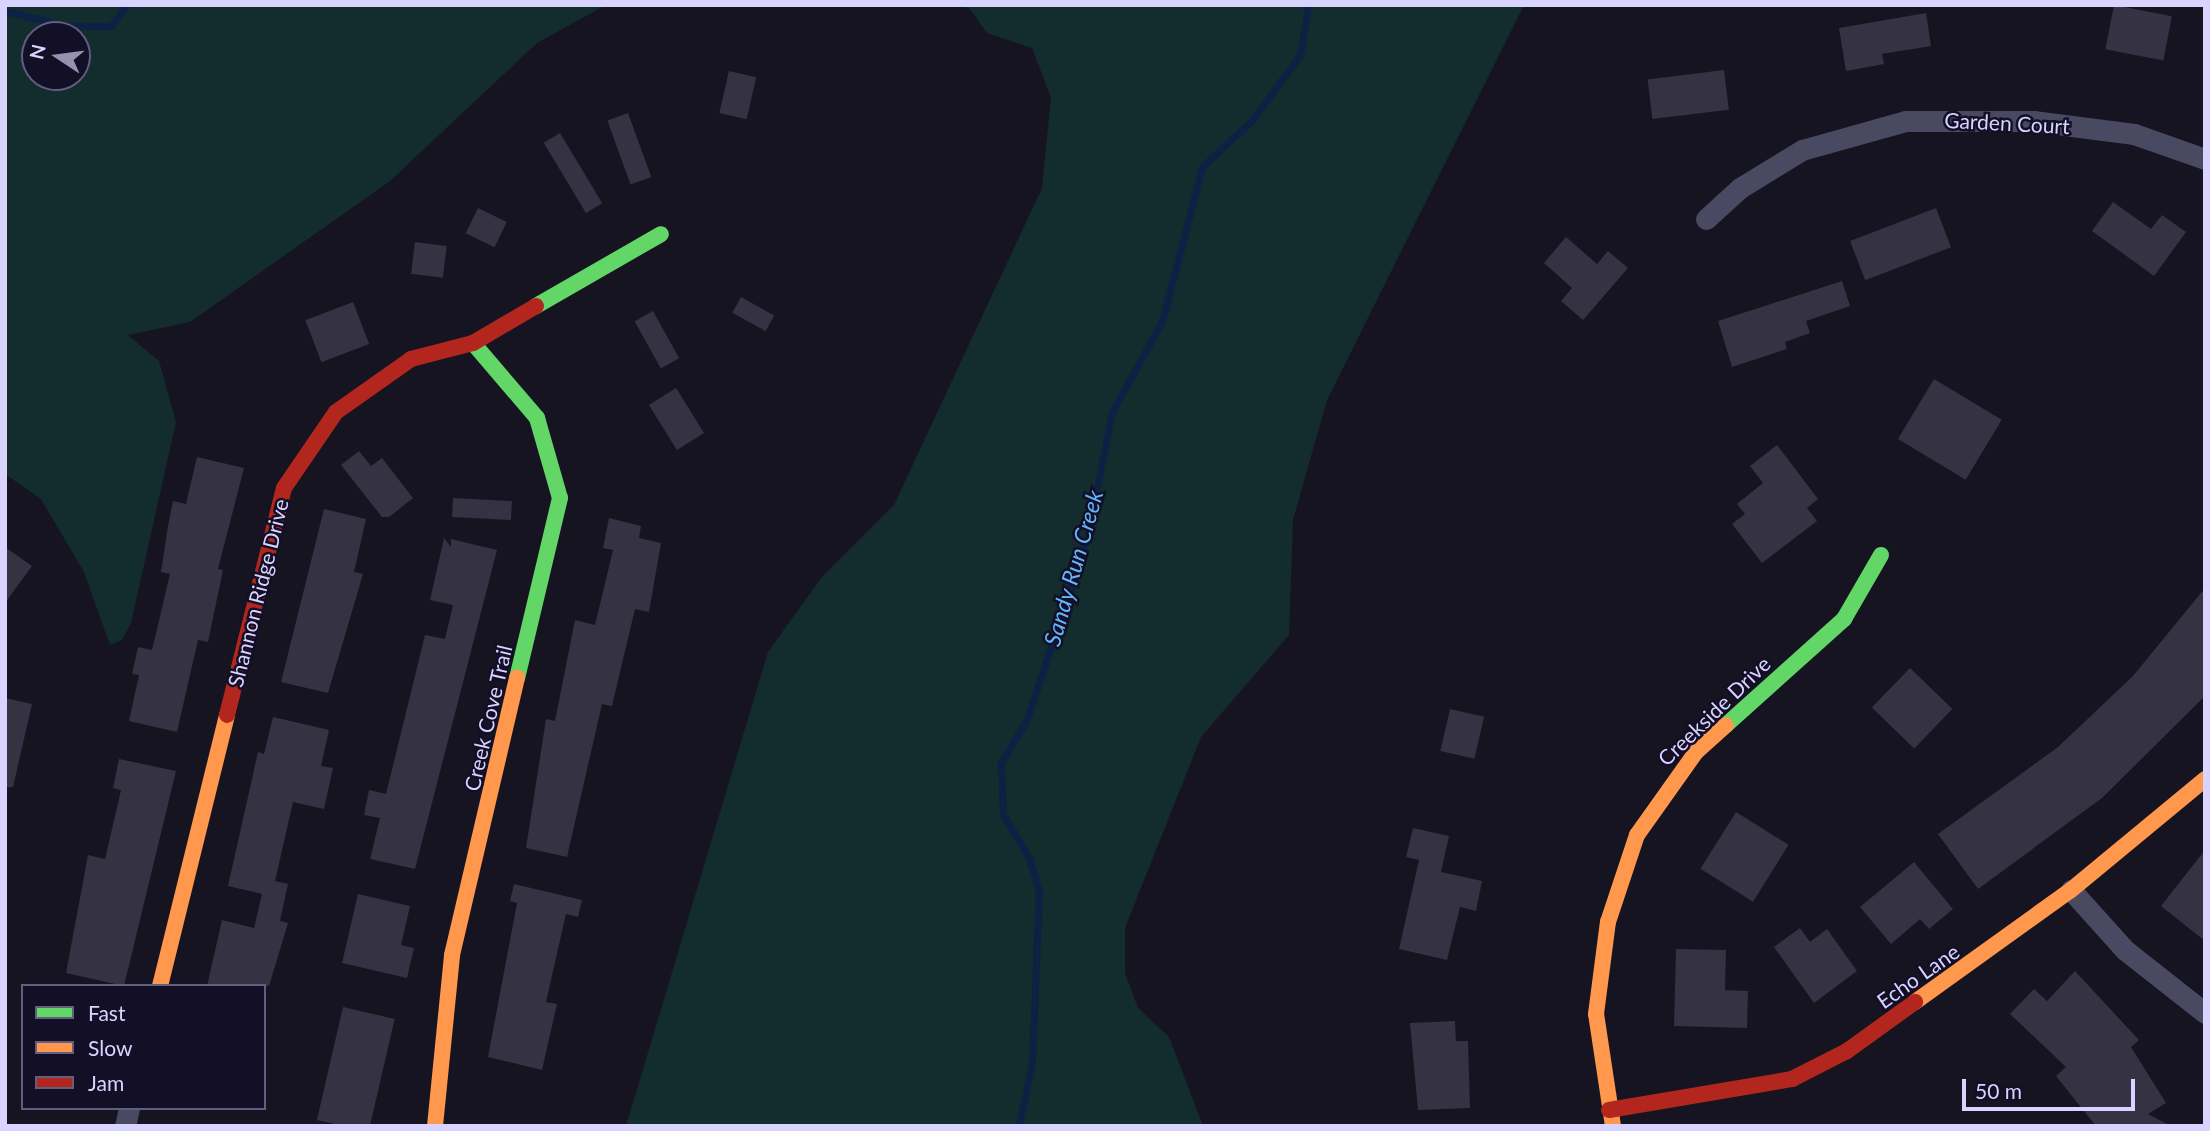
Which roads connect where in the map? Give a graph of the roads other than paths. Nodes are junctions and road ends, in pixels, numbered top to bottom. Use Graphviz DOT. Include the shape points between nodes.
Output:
graph roads {
  1 [pos="2205,159"];
  2 [pos="1706,219"];
  3 [pos="661,234"];
  4 [pos="473,343"];
  5 [pos="1881,555"];
  6 [pos="2205,779"];
  7 [pos="2071,890"];
  8 [pos="160,984"];
  9 [pos="2205,1013"];
  10 [pos="1611,1118"];
  11 [pos="435,1126"];
  1 -- 2 [label="street, Garden Court" via="2134,134 2033,121 1906,121 1802,149 1740,188"];
  3 -- 4 [label="street, Shannon Ridge Drive"];
  4 -- 8 [label="street, Shannon Ridge Drive" via="411,359 336,412 284,488"];
  4 -- 11 [label="street, Creek Cove Trail" via="537,418 559,498 452,955"];
  5 -- 10 [label="street, Creekside Drive" via="1844,619 1696,752 1637,835 1608,922 1596,1014"];
  6 -- 7 [label="street, Echo Lane"];
  7 -- 9 [label="street" via="2125,950"];
  7 -- 10 [label="street, Echo Lane" via="1847,1051 1792,1079"];
}
